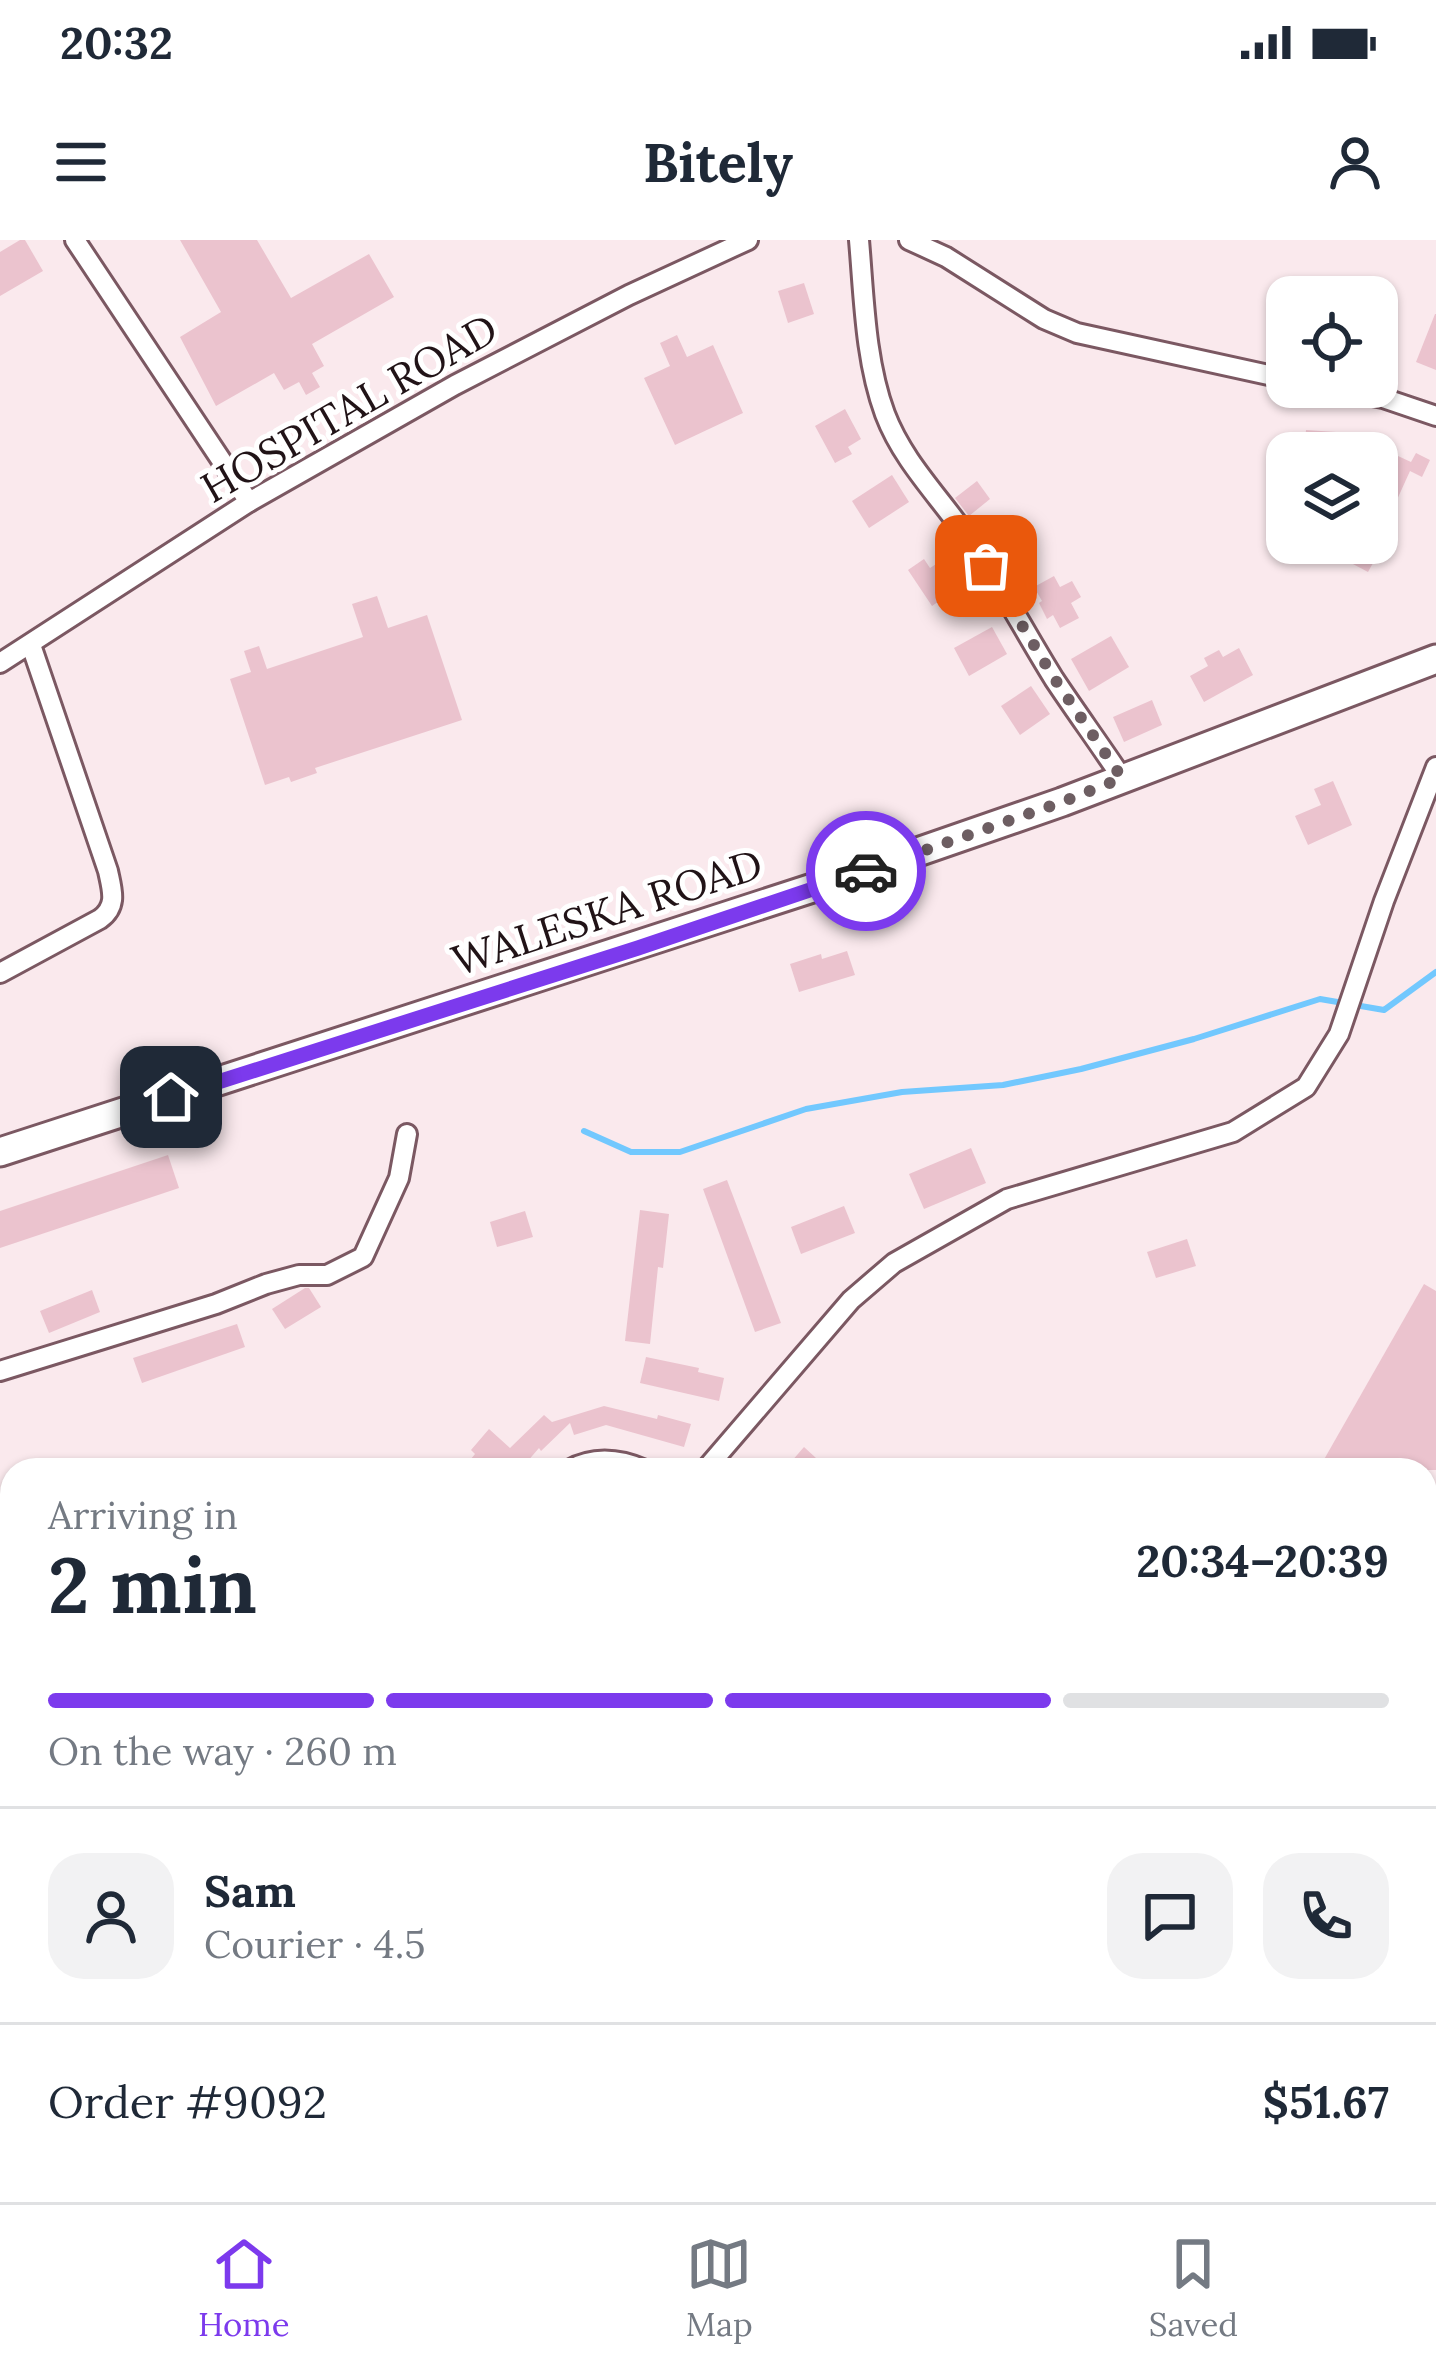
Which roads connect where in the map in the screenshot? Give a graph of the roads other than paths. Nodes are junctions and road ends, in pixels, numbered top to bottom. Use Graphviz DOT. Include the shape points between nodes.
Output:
graph roads {
  1 [pos="75,240"];
  2 [pos="748,240"];
  3 [pos="860,240"];
  4 [pos="909,240"];
  5 [pos="1266,374"];
  6 [pos="1398,403"];
  7 [pos="1436,416"];
  8 [pos="249,502"];
  9 [pos="31,645"];
  10 [pos="1436,659"];
  11 [pos="0,663"];
  12 [pos="1436,767"];
  13 [pos="1122,778"];
  14 [pos="0,973"];
  15 [pos="407,1134"];
  16 [pos="0,1152"];
  17 [pos="0,1371"];
  18 [pos="715,1458"];
  1 -- 8 [label="street"];
  2 -- 8 [label="street, HOSPITAL ROAD" via="455,385"];
  3 -- 13 [label="street" via="874,369 897,440"];
  4 -- 5 [label="street" via="1077,333"];
  6 -- 7 [label="street"];
  8 -- 9 [label="street, HOSPITAL ROAD"];
  9 -- 11 [label="street, HOSPITAL ROAD"];
  9 -- 14 [label="street" via="113,899 100,919"];
  10 -- 13 [label="main road, WALESKA ROAD"];
  12 -- 18 [label="street" via="1340,1034 1306,1087 1233,1132 1007,1199 894,1263 851,1300"];
  13 -- 16 [label="main road, WALESKA ROAD" via="638,948"];
  15 -- 17 [label="street" via="399,1178 363,1257 327,1275 266,1283"];
}
